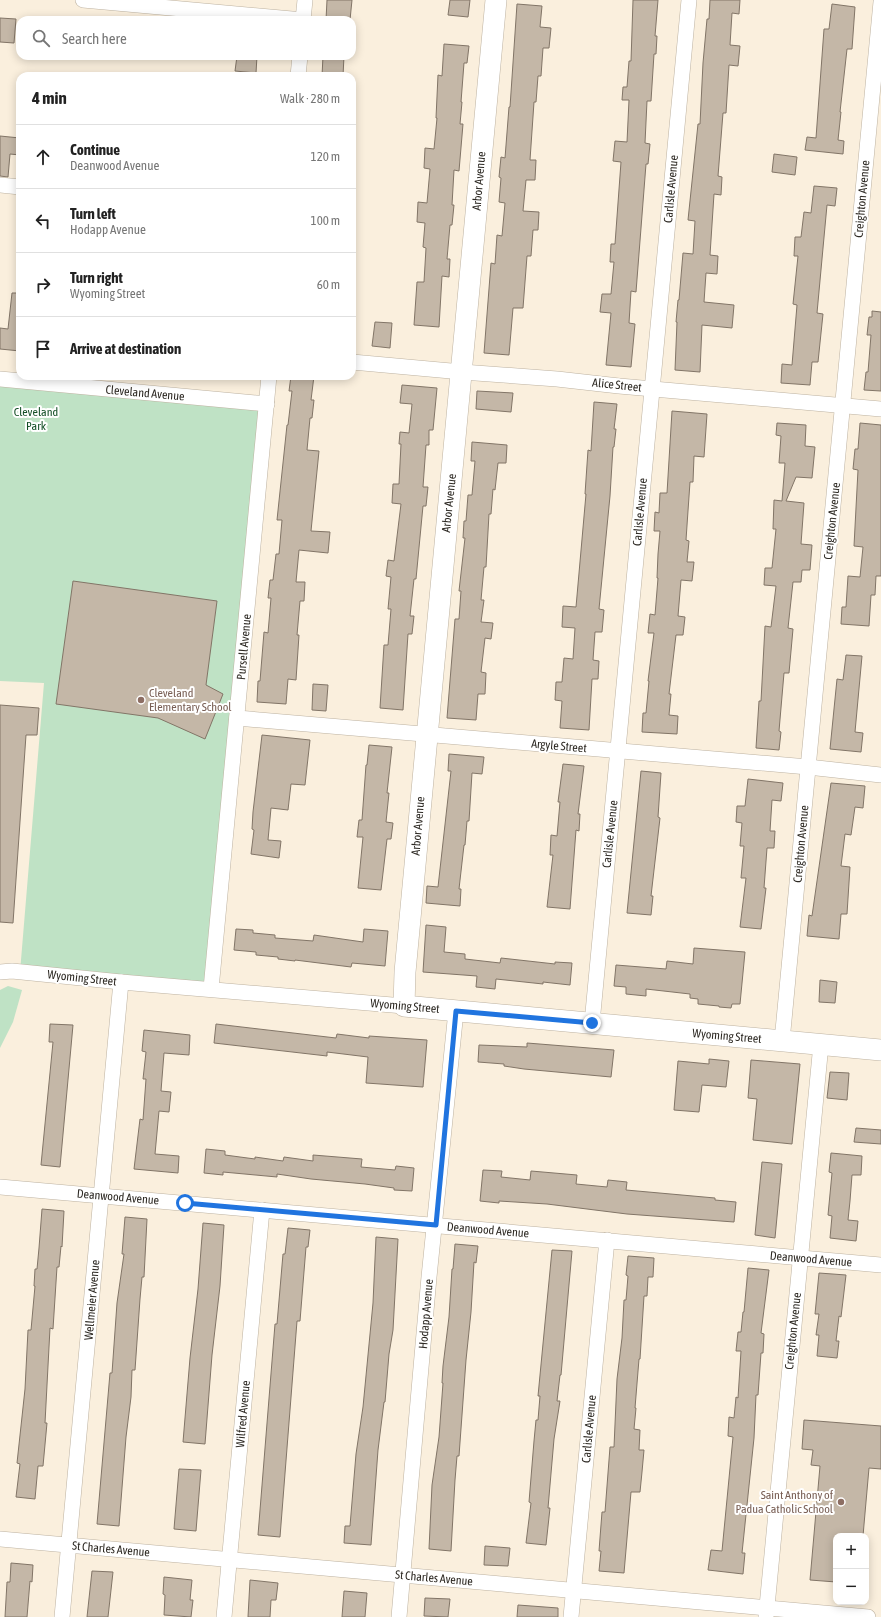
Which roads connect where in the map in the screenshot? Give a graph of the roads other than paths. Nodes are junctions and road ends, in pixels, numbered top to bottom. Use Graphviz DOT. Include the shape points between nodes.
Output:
graph roads {
  1 [pos="83,0"];
  2 [pos="305,0"];
  3 [pos="496,0"];
  4 [pos="689,0"];
  5 [pos="881,2"];
  6 [pos="259,16"];
  7 [pos="303,16"];
  8 [pos="300,60"];
  9 [pos="298,72"];
  10 [pos="0,185"];
  11 [pos="16,186"];
  12 [pos="356,362"];
  13 [pos="462,372"];
  14 [pos="0,379"];
  15 [pos="269,380"];
  16 [pos="652,388"];
  17 [pos="266,404"];
  18 [pos="842,405"];
  19 [pos="881,409"];
  20 [pos="237,718"];
  21 [pos="426,734"];
  22 [pos="618,751"];
  23 [pos="808,767"];
  24 [pos="881,774"];
  25 [pos="0,972"];
  26 [pos="121,982"];
  27 [pos="211,989"];
  28 [pos="404,1006"];
  29 [pos="456,1011"];
  30 [pos="592,1023"];
  31 [pos="782,1041"];
  32 [pos="821,1044"];
  33 [pos="881,1050"];
  34 [pos="0,1187"];
  35 [pos="101,1196"];
  36 [pos="262,1210"];
  37 [pos="436,1225"];
  38 [pos="607,1240"];
  39 [pos="800,1258"];
  40 [pos="881,1265"];
  41 [pos="0,1539"];
  42 [pos="69,1546"];
  43 [pos="229,1559"];
  44 [pos="403,1575"];
  45 [pos="574,1590"];
  46 [pos="767,1612"];
  47 [pos="62,1617"];
  48 [pos="224,1617"];
  49 [pos="399,1617"];
  50 [pos="571,1617"];
  51 [pos="868,1617"];
  1 -- 6 [label="street"];
  2 -- 7 [label="street"];
  3 -- 13 [label="street, Arbor Avenue"];
  4 -- 16 [label="street, Carlisle Avenue"];
  5 -- 18 [label="street, Creighton Avenue"];
  8 -- 9 [label="street"];
  10 -- 11 [label="street"];
  12 -- 13 [label="street, Alice Street"];
  13 -- 16 [label="street, Alice Street"];
  13 -- 21 [label="street, Arbor Avenue"];
  14 -- 17 [label="street, Cleveland Avenue"];
  15 -- 17 [label="street, Pursell Avenue"];
  16 -- 18 [label="street, Alice Street"];
  16 -- 22 [label="street, Carlisle Avenue"];
  17 -- 20 [label="street, Pursell Avenue"];
  18 -- 19 [label="street, Alice Street"];
  18 -- 23 [label="street, Creighton Avenue"];
  20 -- 21 [label="street, Argyle Street"];
  20 -- 27 [label="street, Pursell Avenue"];
  21 -- 22 [label="street, Argyle Street"];
  21 -- 28 [label="street, Arbor Avenue"];
  22 -- 23 [label="street, Argyle Street"];
  22 -- 30 [label="street, Carlisle Avenue"];
  23 -- 24 [label="street, Argyle Street"];
  23 -- 31 [label="street, Creighton Avenue"];
  25 -- 26 [label="street, Wyoming Street"];
  26 -- 27 [label="street, Wyoming Street"];
  26 -- 35 [label="street, Wellmeier Avenue"];
  27 -- 28 [label="street, Wyoming Street"];
  28 -- 29 [label="street, Wyoming Street"];
  29 -- 30 [label="street, Wyoming Street"];
  29 -- 37 [label="street, Hodapp Avenue"];
  30 -- 31 [label="street, Wyoming Street"];
  31 -- 32 [label="street, Wyoming Street"];
  32 -- 33 [label="street, Wyoming Street"];
  32 -- 39 [label="street, Creighton Avenue"];
  34 -- 35 [label="street, Deanwood Avenue"];
  35 -- 36 [label="street, Deanwood Avenue"];
  35 -- 42 [label="street, Wellmeier Avenue"];
  36 -- 37 [label="street, Deanwood Avenue"];
  36 -- 43 [label="street, Wilfred Avenue"];
  37 -- 38 [label="street, Deanwood Avenue"];
  37 -- 44 [label="street, Hodapp Avenue"];
  38 -- 39 [label="street, Deanwood Avenue"];
  38 -- 45 [label="street, Carlisle Avenue"];
  39 -- 40 [label="street, Deanwood Avenue"];
  39 -- 46 [label="street, Creighton Avenue"];
  41 -- 42 [label="street, St Charles Avenue"];
  42 -- 43 [label="street, St Charles Avenue"];
  42 -- 47 [label="street, Wellmeier Avenue"];
  43 -- 44 [label="street, St Charles Avenue"];
  43 -- 48 [label="street, Wilfred Avenue"];
  44 -- 45 [label="street, St Charles Avenue"];
  44 -- 49 [label="street, Hodapp Avenue"];
  45 -- 46 [label="street, St Charles Avenue"];
  45 -- 50 [label="street, Carlisle Avenue"];
  46 -- 51 [label="street, St Charles Avenue"];
}
